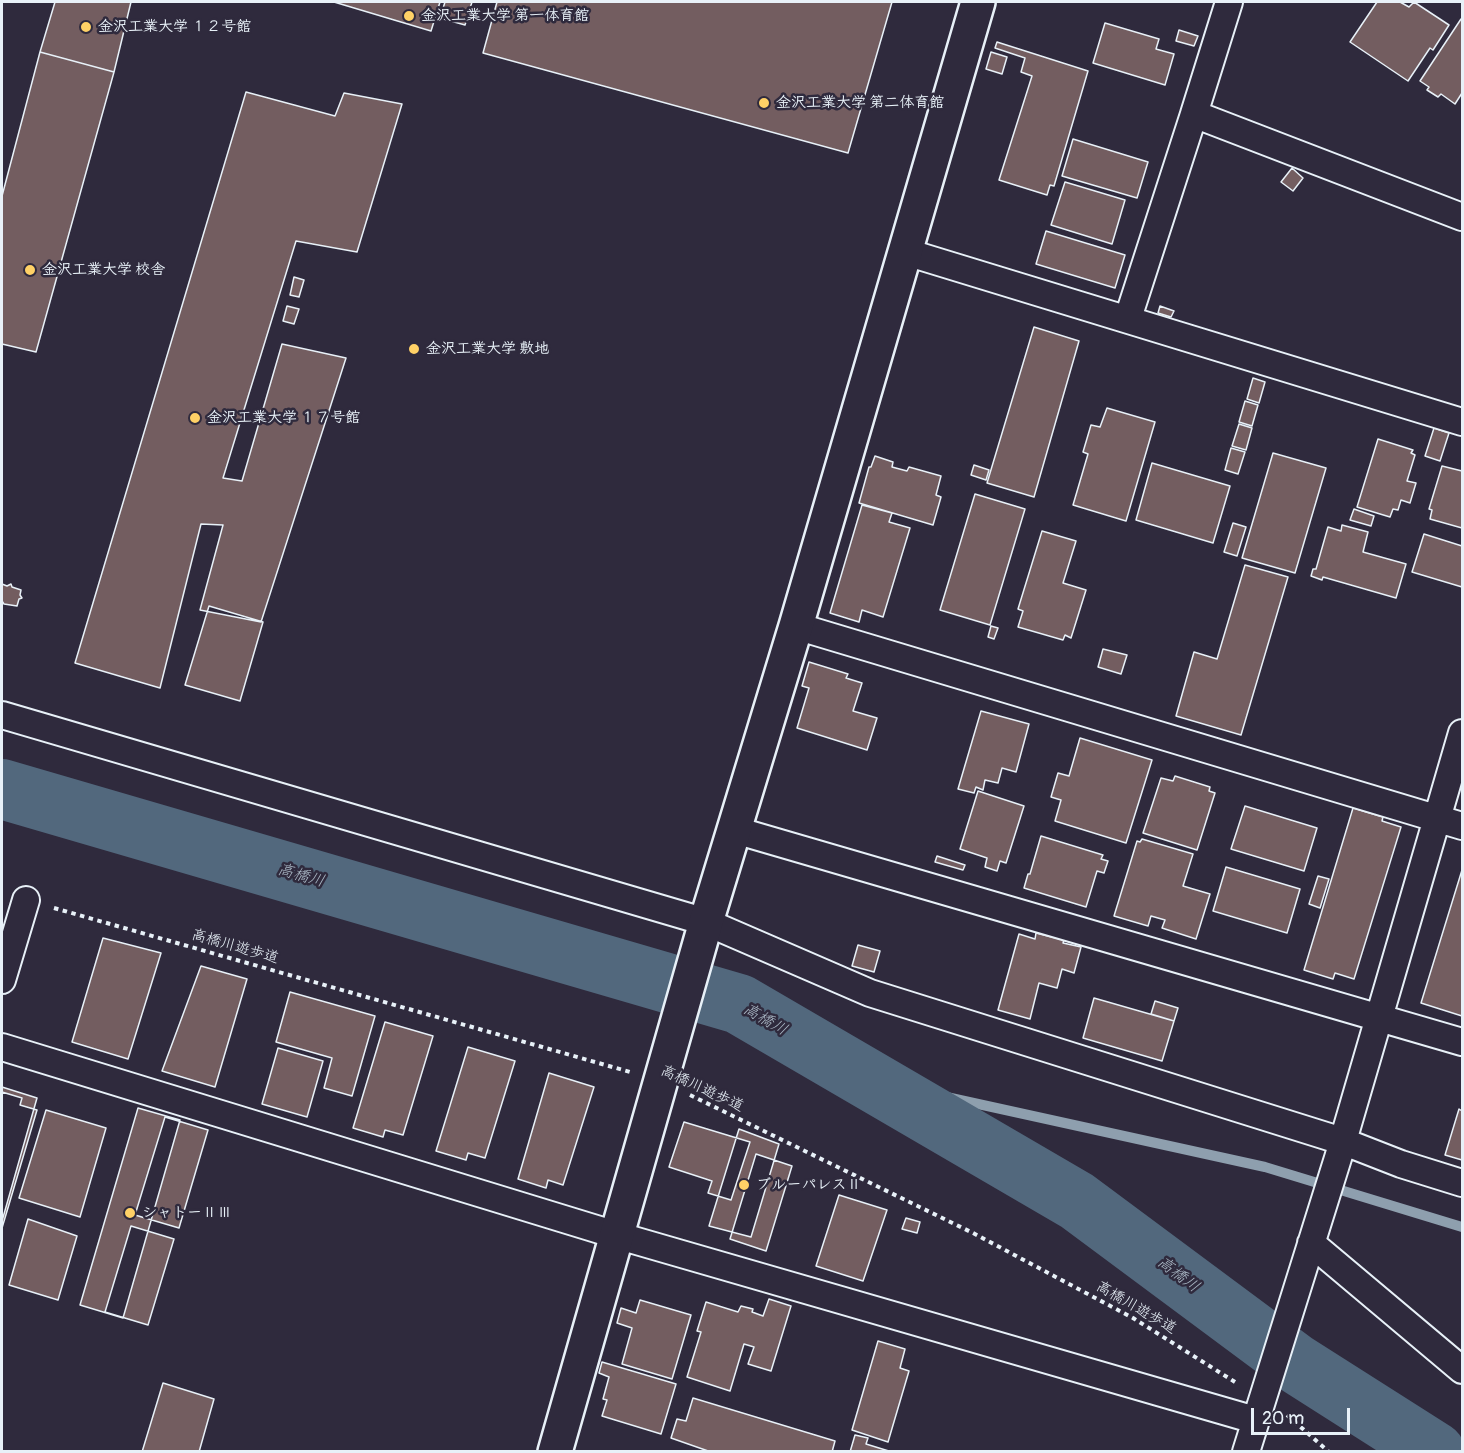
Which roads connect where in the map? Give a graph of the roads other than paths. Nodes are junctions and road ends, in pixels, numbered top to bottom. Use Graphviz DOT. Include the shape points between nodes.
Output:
graph roads {
  1 [pos="978,2"];
  2 [pos="1229,2"];
  3 [pos="1194,114"];
  4 [pos="1462,217"];
  5 [pos="906,252"];
  6 [pos="1128,318"];
  7 [pos="1462,422"];
  8 [pos="796,626"];
  9 [pos="2,715"];
  10 [pos="1462,733"];
  11 [pos="1437,818"];
  12 [pos="1462,826"];
  13 [pos="735,830"];
  14 [pos="26,900"];
  15 [pos="704,930"];
  16 [pos="2,980"];
  17 [pos="1378,1017"];
  18 [pos="1462,1042"];
  19 [pos="2,1047"];
  20 [pos="1340,1150"];
  21 [pos="1462,1183"];
  22 [pos="616,1235"];
  23 [pos="1309,1251"];
  24 [pos="1462,1370"];
  25 [pos="1261,1399"];
  26 [pos="555,1452"];
  27 [pos="1246,1452"];
  1 -- 5 [label="street"];
  2 -- 3 [label="street"];
  3 -- 4 [label="street"];
  3 -- 6 [label="street"];
  5 -- 6 [label="street"];
  5 -- 8 [label="street"];
  6 -- 7 [label="street"];
  8 -- 11 [label="street"];
  8 -- 13 [label="street"];
  9 -- 15 [label="street"];
  10 -- 11 [label="street"];
  11 -- 12 [label="street"];
  11 -- 17 [label="street"];
  13 -- 15 [label="street"];
  13 -- 17 [label="street"];
  14 -- 16 [label="street"];
  15 -- 20 [label="street" via="870,993"];
  15 -- 22 [label="street"];
  17 -- 18 [label="street"];
  17 -- 20 [label="street"];
  19 -- 22 [label="street"];
  20 -- 21 [label="street"];
  20 -- 23 [label="street"];
  22 -- 25 [label="street"];
  22 -- 26 [label="street"];
  23 -- 24 [label="street"];
  23 -- 25 [label="street"];
  25 -- 27 [label="street"];
}
